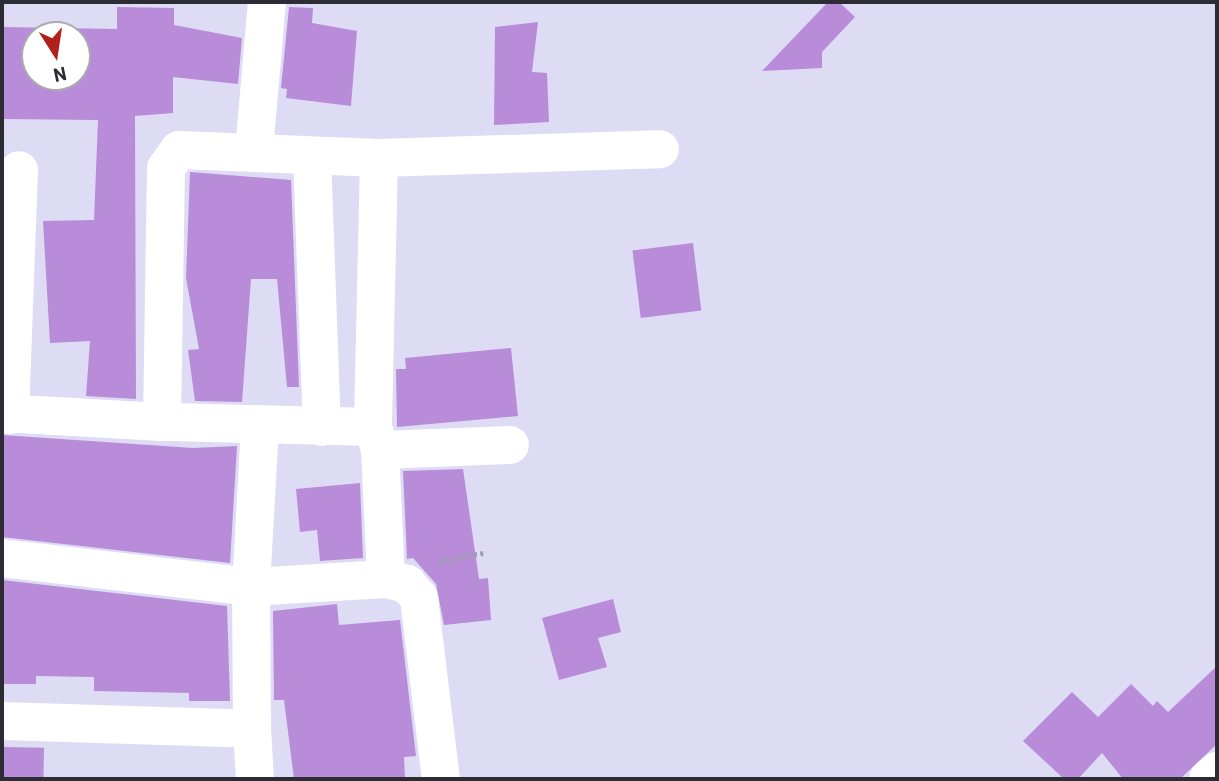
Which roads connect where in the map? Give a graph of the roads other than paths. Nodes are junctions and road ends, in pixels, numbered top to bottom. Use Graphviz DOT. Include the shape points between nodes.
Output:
graph roads {
  1 [pos="267,2"];
  2 [pos="255,139"];
  3 [pos="660,149"];
  4 [pos="312,157"];
  5 [pos="379,158"];
  6 [pos="19,170"];
  7 [pos="6,414"];
  8 [pos="162,422"];
  9 [pos="322,426"];
  10 [pos="260,428"];
  11 [pos="376,438"];
  12 [pos="510,445"];
  13 [pos="2,558"];
  14 [pos="386,579"];
  15 [pos="251,587"];
  16 [pos="2,721"];
  17 [pos="251,729"];
  18 [pos="255,779"];
  19 [pos="441,779"];
  1 -- 2 [label="street"];
  3 -- 5 [label="street"];
  4 -- 5 [label="street"];
  4 -- 8 [label="street" via="190,147 170,157 166,168"];
  4 -- 9 [label="street"];
  5 -- 11 [label="street"];
  6 -- 7 [label="street"];
  7 -- 8 [label="street"];
  8 -- 10 [label="street"];
  9 -- 10 [label="street"];
  9 -- 11 [label="street"];
  10 -- 15 [label="street"];
  11 -- 12 [label="street"];
  11 -- 14 [label="street"];
  13 -- 15 [label="street"];
  14 -- 15 [label="street"];
  14 -- 19 [label="street" via="407,584 419,598"];
  15 -- 17 [label="street"];
  16 -- 17 [label="street"];
  17 -- 18 [label="street"];
}
